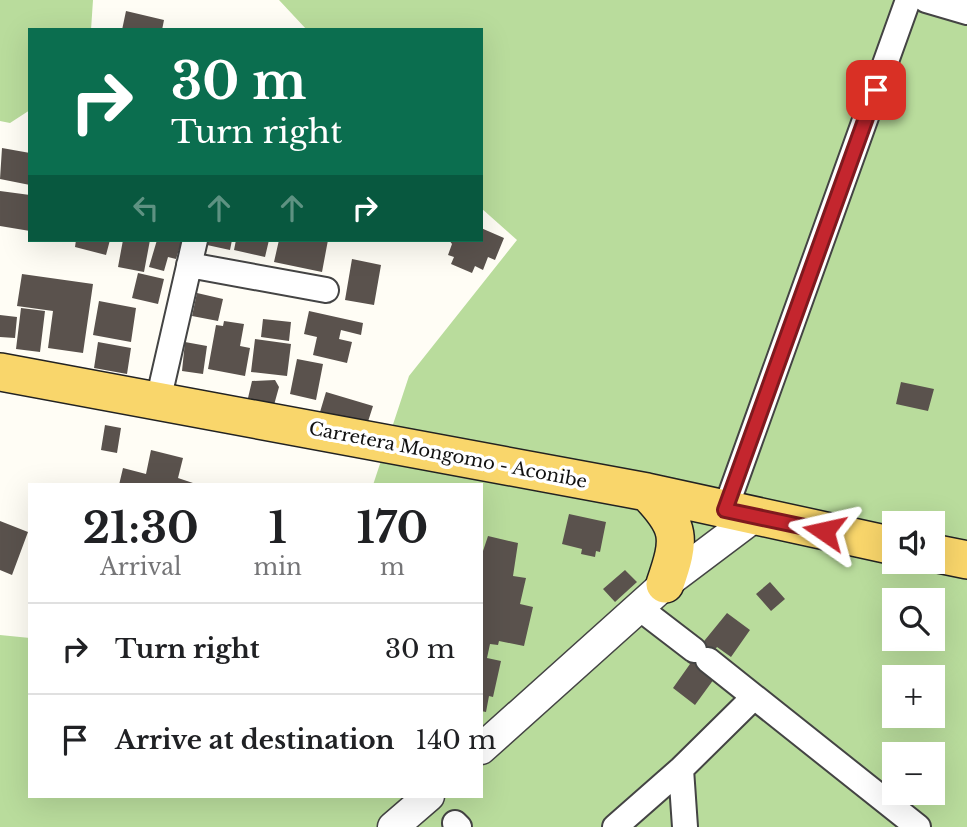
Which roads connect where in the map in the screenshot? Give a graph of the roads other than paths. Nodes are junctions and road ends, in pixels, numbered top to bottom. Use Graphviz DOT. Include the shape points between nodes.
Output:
graph roads {
  1 [pos="908,0"];
  2 [pos="926,0"];
  3 [pos="967,12"];
  4 [pos="195,242"];
  5 [pos="189,265"];
  6 [pos="326,290"];
  7 [pos="0,372"];
  8 [pos="158,401"];
  9 [pos="648,492"];
  10 [pos="739,514"];
  11 [pos="882,544"];
  12 [pos="945,555"];
  13 [pos="967,560"];
  14 [pos="665,584"];
  15 [pos="638,607"];
  16 [pos="754,697"];
  17 [pos="483,747"];
  18 [pos="681,769"];
  19 [pos="427,798"];
  20 [pos="393,827"];
  21 [pos="615,827"];
  22 [pos="685,827"];
  23 [pos="918,827"];
  1 -- 10 [label="street"];
  2 -- 3 [label="street"];
  4 -- 5 [label="street"];
  5 -- 6 [label="street"];
  5 -- 8 [label="street"];
  7 -- 8 [label="main road, Carretera Mongomo - Aconibe"];
  8 -- 9 [label="main road, Carretera Mongomo - Aconibe"];
  9 -- 10 [label="main road, Carretera Mongomo - Aconibe"];
  9 -- 14 [label="main road" via="675,527 677,545"];
  10 -- 11 [label="main road, Carretera Mongomo - Aconibe"];
  10 -- 14 [label="street"];
  12 -- 13 [label="main road"];
  14 -- 15 [label="street"];
  15 -- 16 [label="street"];
  15 -- 17 [label="street"];
  16 -- 18 [label="street"];
  16 -- 23 [label="street"];
  18 -- 21 [label="street"];
  18 -- 22 [label="street"];
  19 -- 20 [label="street"];
}
